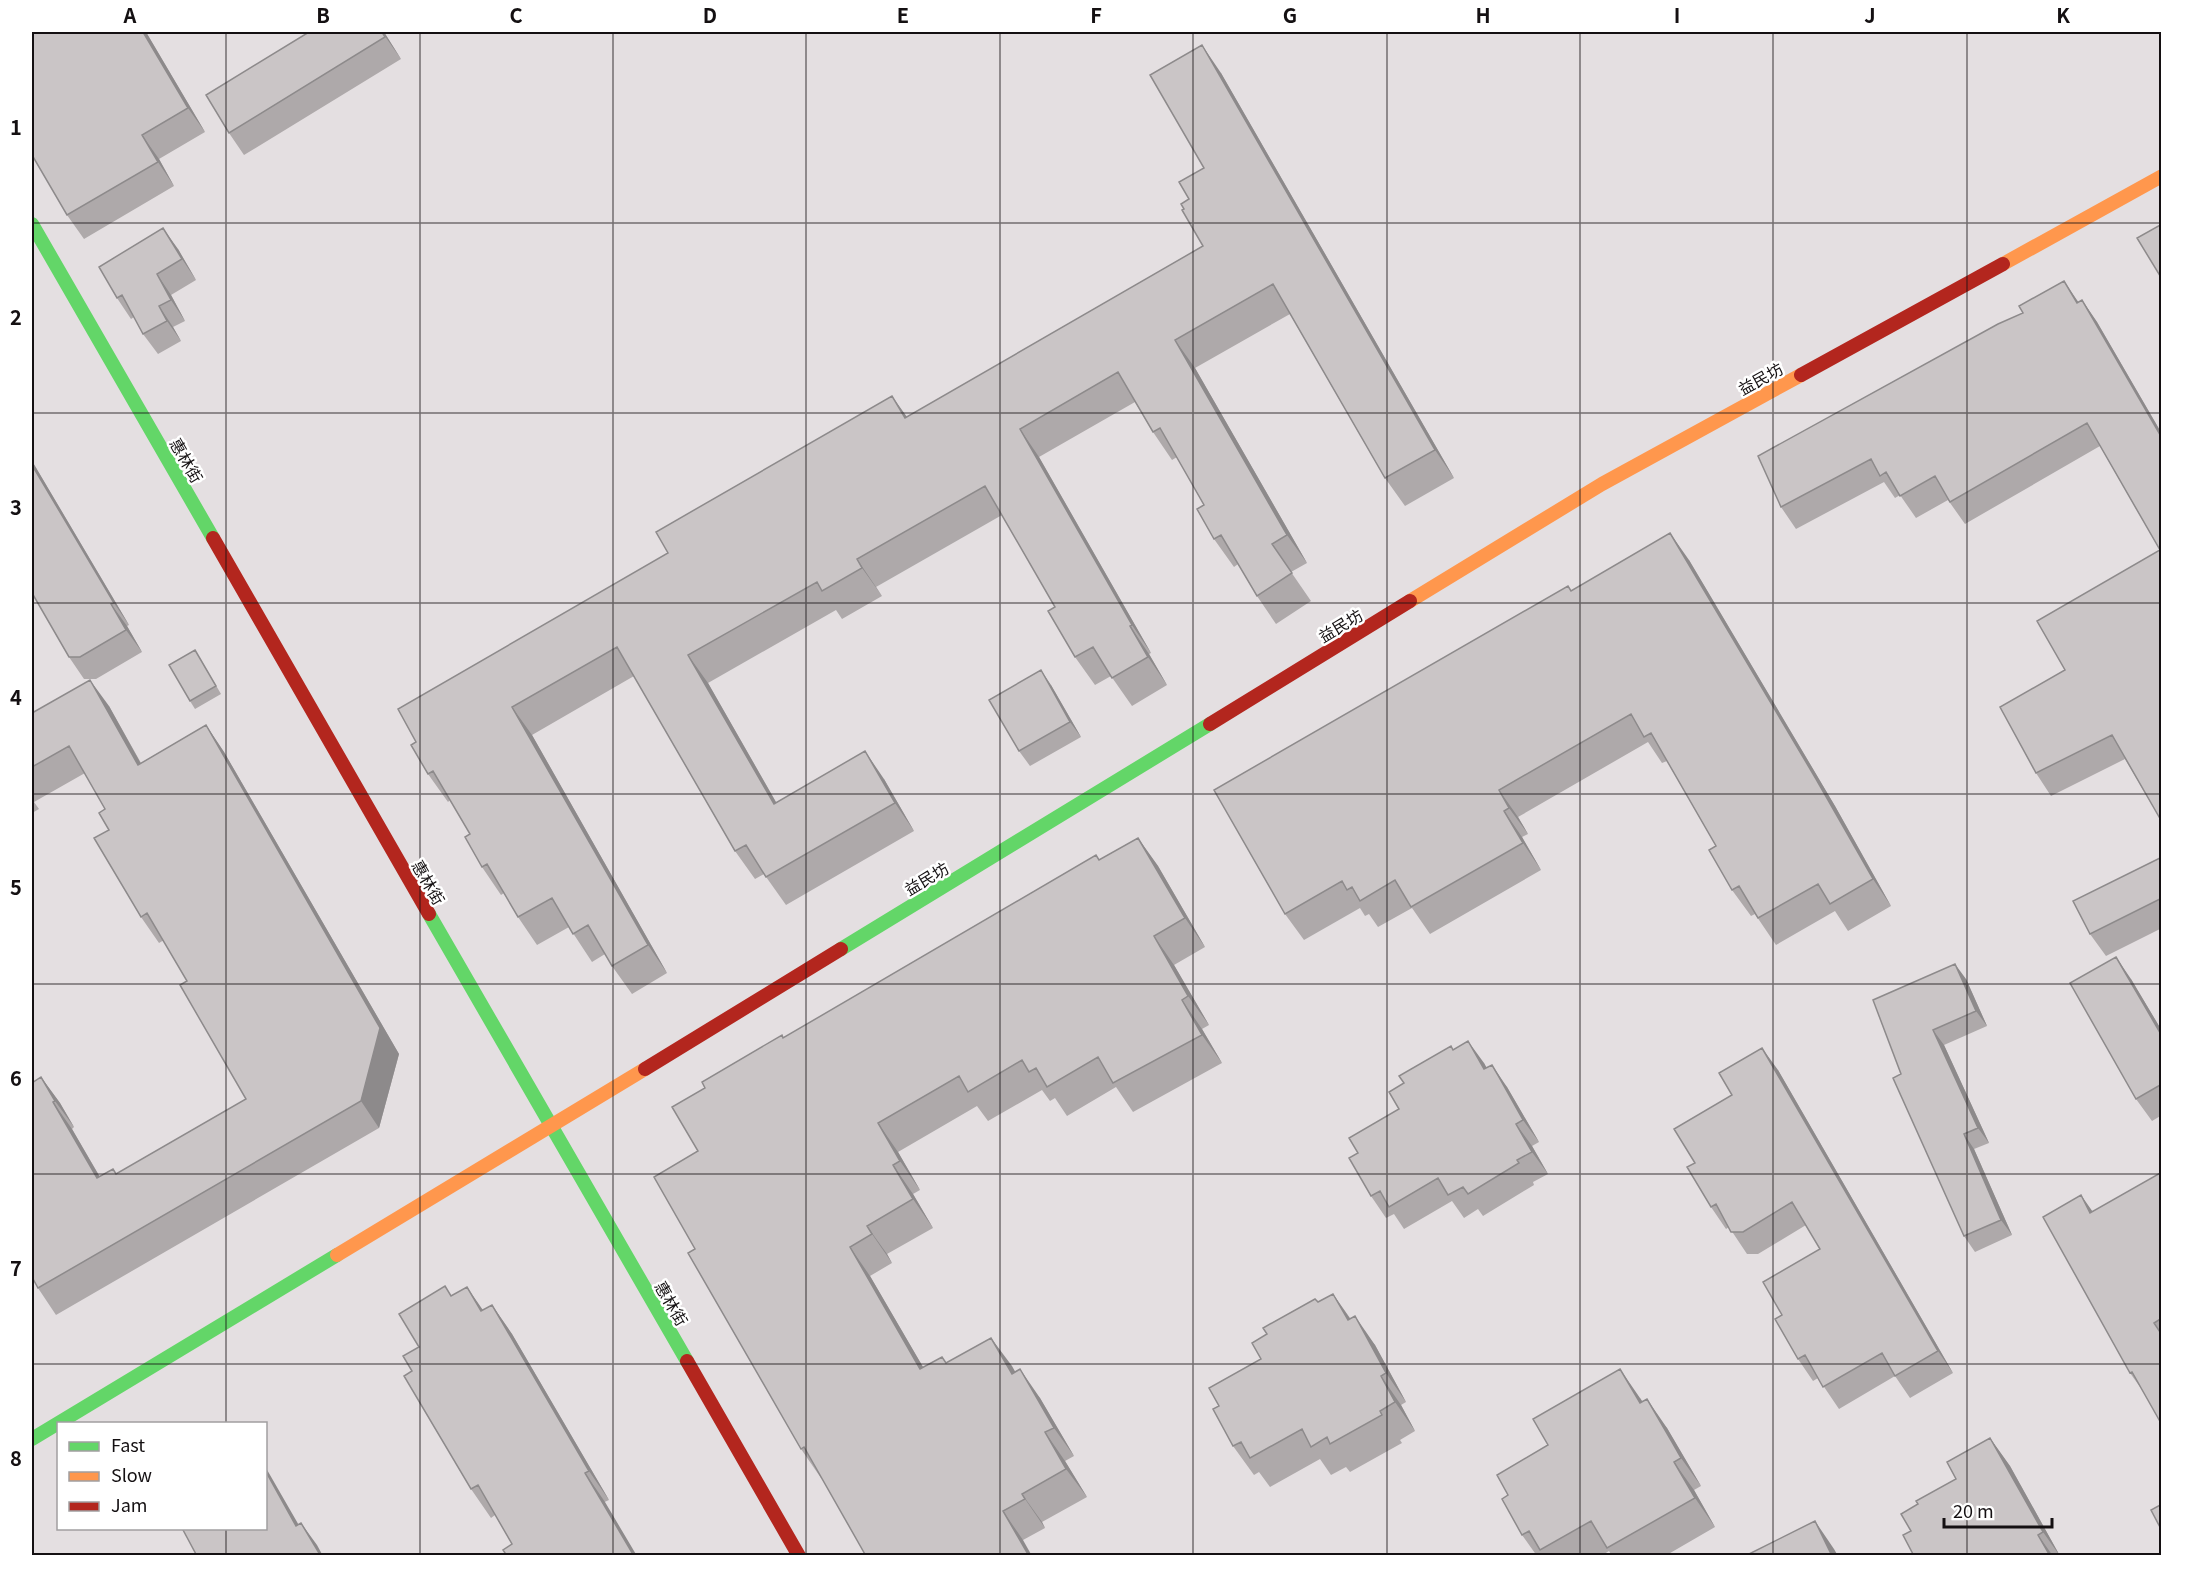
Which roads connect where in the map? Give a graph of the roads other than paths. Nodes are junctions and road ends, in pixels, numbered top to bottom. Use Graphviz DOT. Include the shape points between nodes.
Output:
graph roads {
  1 [pos="2162,176"];
  2 [pos="32,224"];
  3 [pos="551,1126"];
  4 [pos="60,1422"];
  5 [pos="57,1424"];
  6 [pos="32,1439"];
  7 [pos="799,1556"];
  1 -- 3 [label="street, 益民坊" via="1602,484"];
  2 -- 3 [label="street, 惠林街"];
  3 -- 4 [label="street, 益民坊"];
  3 -- 7 [label="street, 惠林街"];
  5 -- 6 [label="street, 益民坊"];
}
